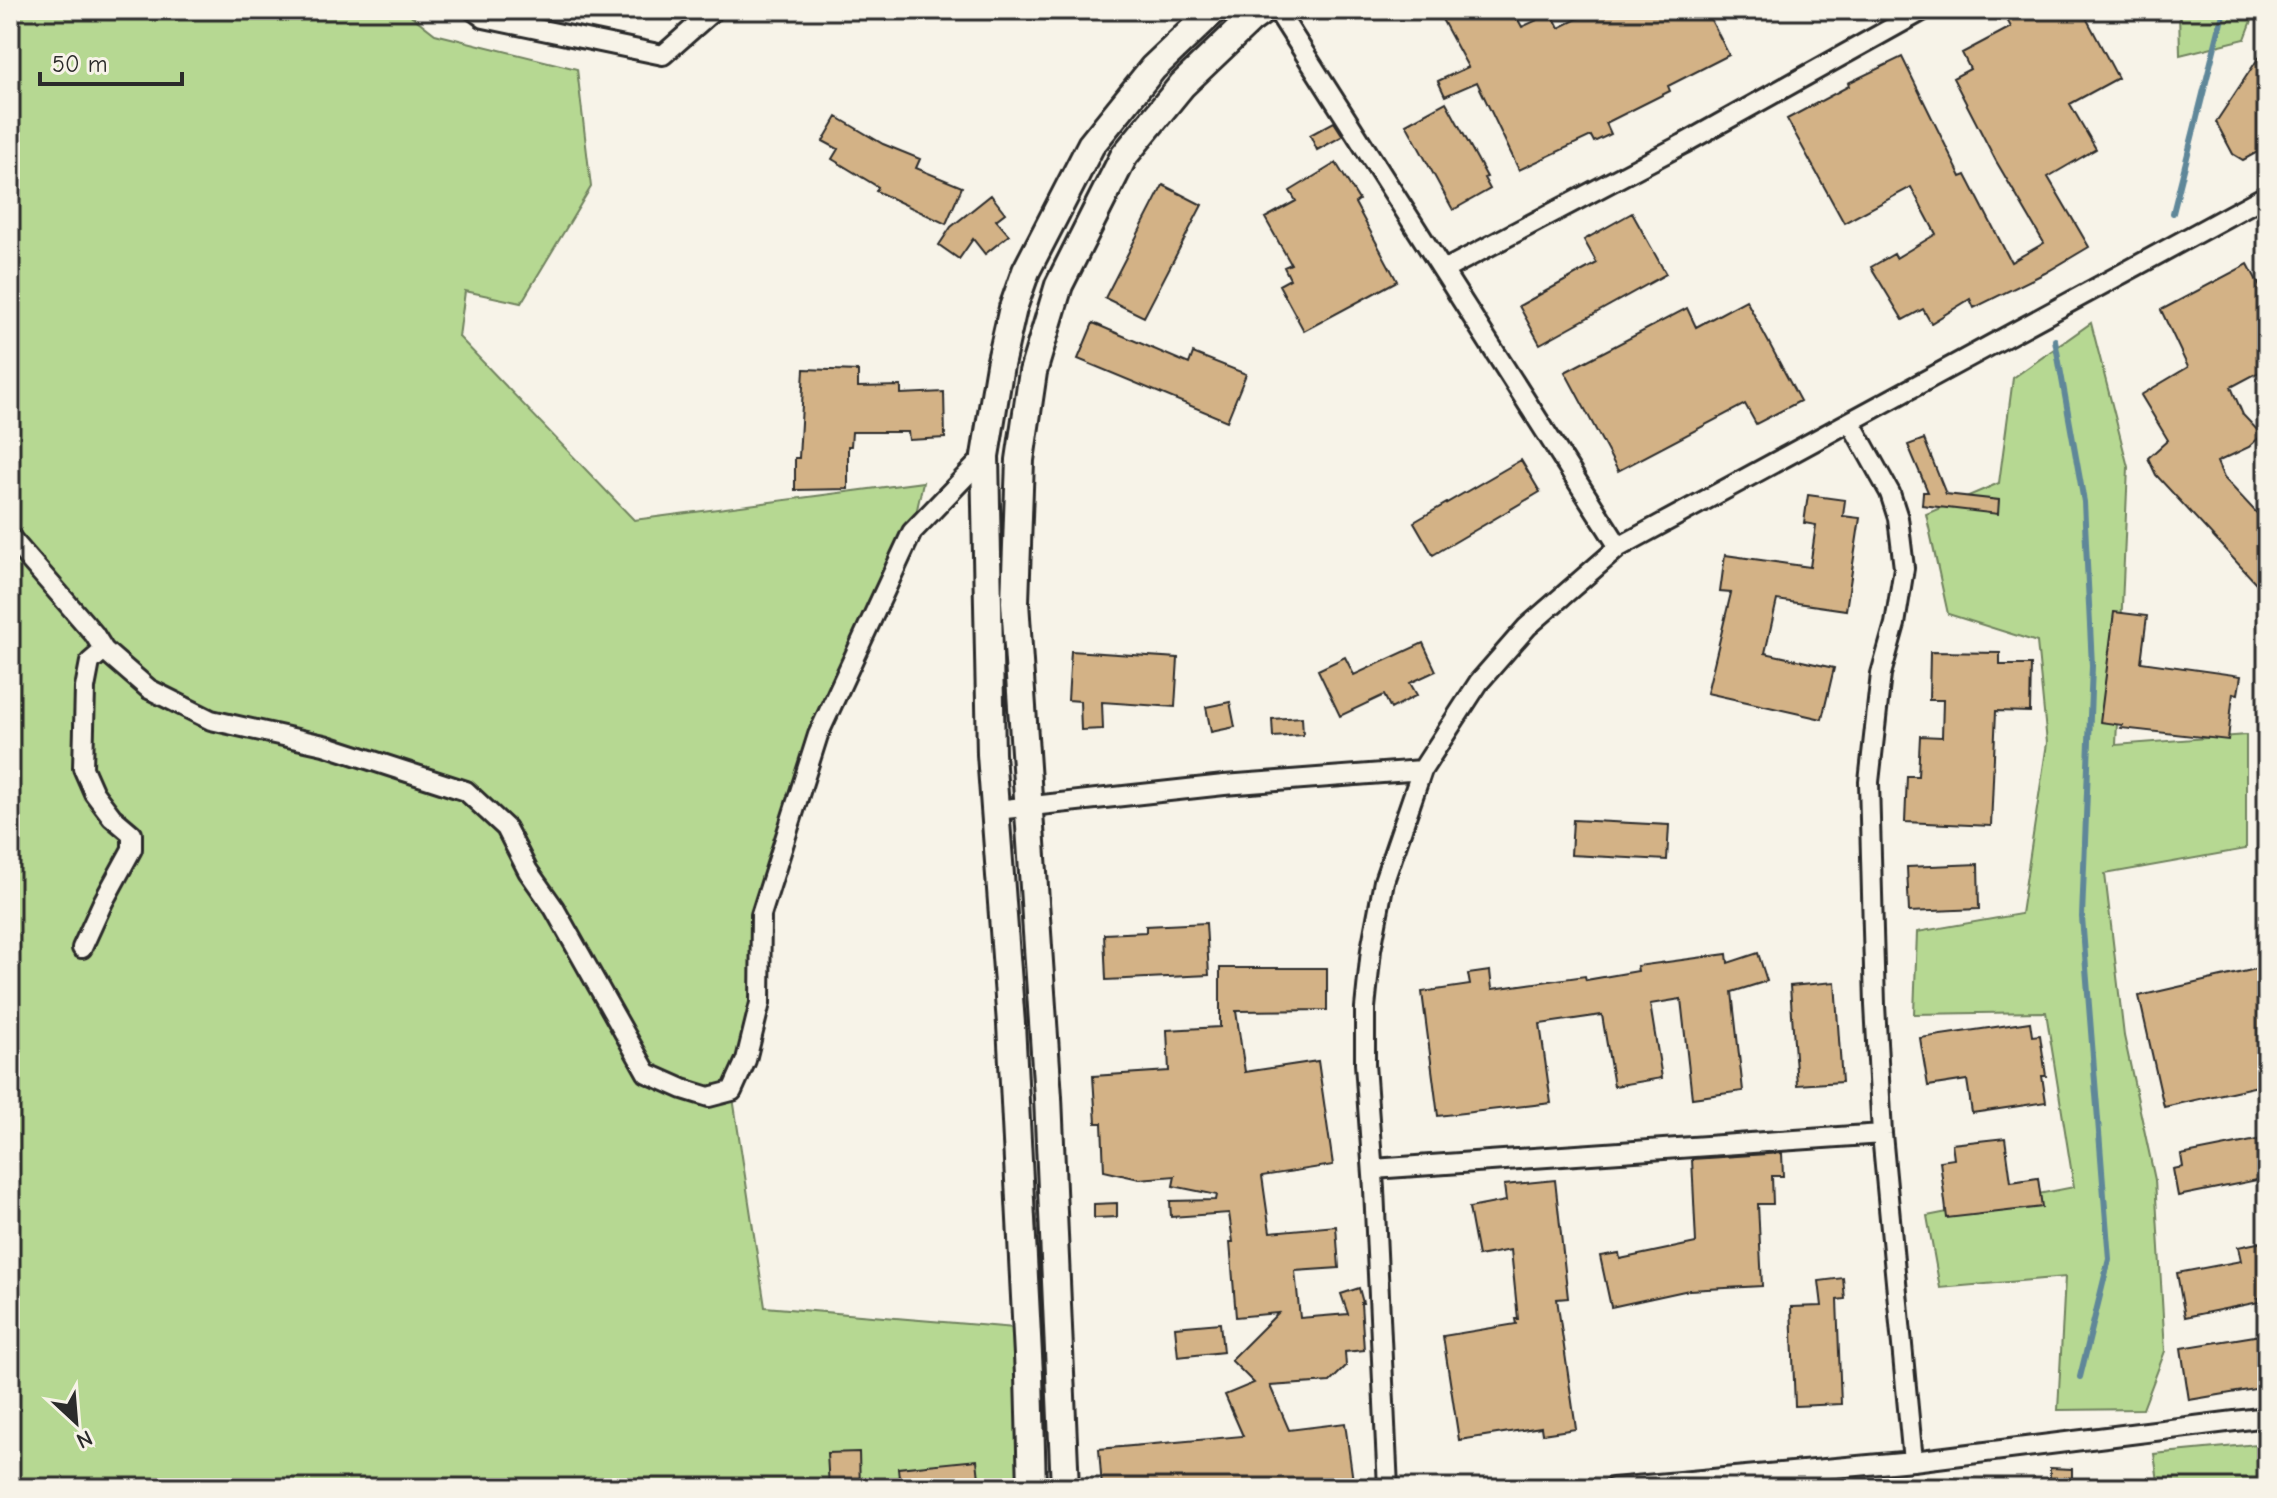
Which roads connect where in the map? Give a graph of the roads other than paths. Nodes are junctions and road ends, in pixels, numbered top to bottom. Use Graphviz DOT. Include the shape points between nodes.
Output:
graph roads {
  1 [pos="473,10"];
  2 [pos="714,10"];
  3 [pos="1214,10"];
  4 [pos="1264,10"];
  5 [pos="1277,10"];
  6 [pos="1924,10"];
  7 [pos="2267,195"];
  8 [pos="1444,270"];
  9 [pos="1851,423"];
  10 [pos="985,456"];
  11 [pos="10,537"];
  12 [pos="1619,547"];
  13 [pos="104,650"];
  14 [pos="1422,770"];
  15 [pos="1029,806"];
  16 [pos="996,810"];
  17 [pos="82,948"];
  18 [pos="1882,1134"];
  19 [pos="1373,1169"];
  20 [pos="2267,1417"];
  21 [pos="1913,1461"];
  22 [pos="1032,1488"];
  23 [pos="1065,1488"];
  24 [pos="1388,1488"];
  25 [pos="1613,1488"];
  1 -- 2 [label="street" via="484,18 663,55"];
  3 -- 10 [label="street" via="1153,68 1091,145 1026,271 1000,365"];
  4 -- 15 [label="street" via="1182,85 1124,156 1059,285 1033,372 1020,460 1015,602"];
  5 -- 8 [label="street"];
  6 -- 8 [label="street"];
  7 -- 9 [label="street"];
  8 -- 12 [label="street"];
  9 -- 12 [label="street"];
  9 -- 18 [label="street" via="1890,493 1904,568 1881,674 1869,782"];
  10 -- 13 [label="street" via="912,532 818,735 761,915 760,1003 746,1060 732,1091 709,1097 647,1073 506,828 466,791 324,745 211,720 149,689"];
  10 -- 16 [label="street"];
  11 -- 13 [label="street"];
  12 -- 14 [label="street" via="1527,627 1479,682"];
  13 -- 17 [label="street" via="90,662 85,688 83,768 94,793 132,834 132,849"];
  14 -- 15 [label="street"];
  14 -- 19 [label="street" via="1384,881 1371,950 1365,1036"];
  15 -- 16 [label="street"];
  15 -- 23 [label="street"];
  16 -- 22 [label="street"];
  18 -- 19 [label="street"];
  18 -- 21 [label="street"];
  19 -- 24 [label="street"];
  20 -- 21 [label="street"];
  21 -- 25 [label="street"];
}
